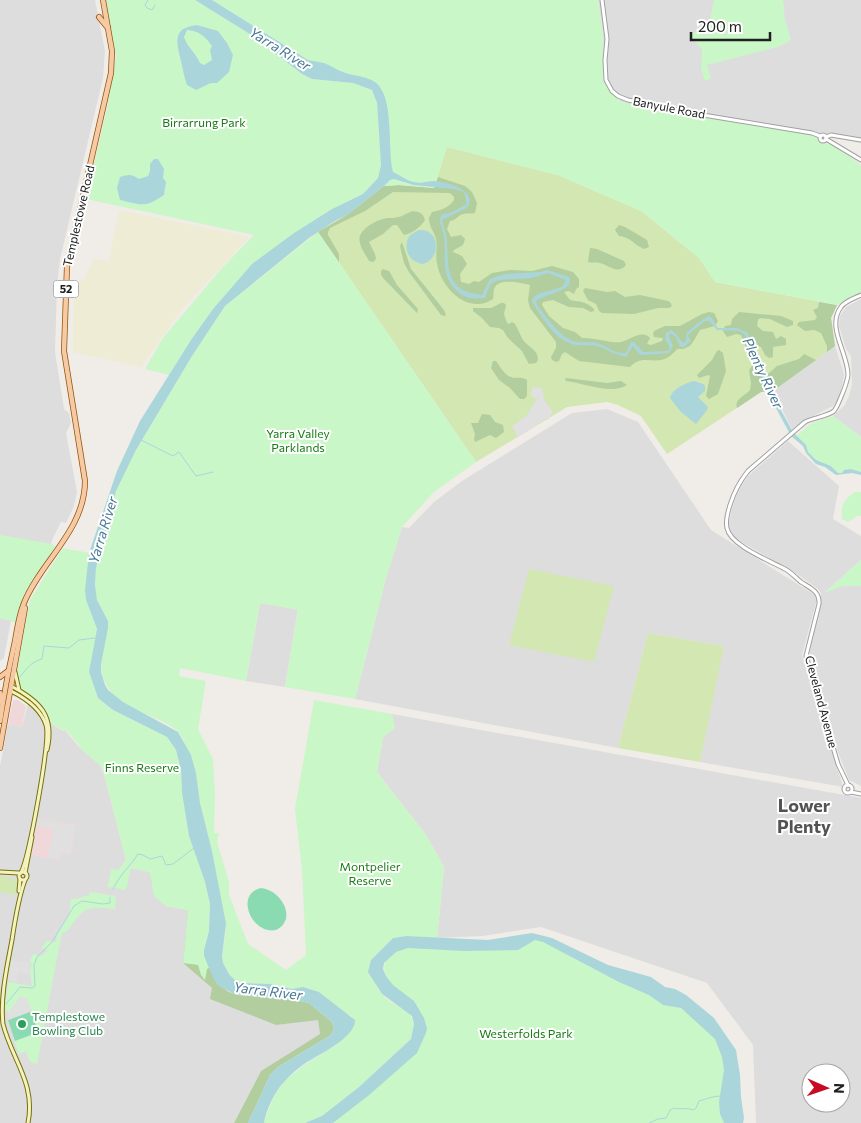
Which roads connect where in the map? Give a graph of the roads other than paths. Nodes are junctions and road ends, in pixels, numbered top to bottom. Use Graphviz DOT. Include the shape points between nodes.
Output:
graph roads {
  1 [pos="103,0"];
  2 [pos="602,0"];
  3 [pos="99,16"];
  4 [pos="108,28"];
  5 [pos="826,138"];
  6 [pos="861,140"];
  7 [pos="861,160"];
  8 [pos="861,295"];
  9 [pos="26,597"];
  10 [pos="14,669"];
  11 [pos="8,671"];
  12 [pos="0,677"];
  13 [pos="0,682"];
  14 [pos="0,686"];
  15 [pos="8,688"];
  16 [pos="20,690"];
  17 [pos="0,693"];
  18 [pos="2,706"];
  19 [pos="0,720"];
  20 [pos="49,728"];
  21 [pos="0,748"];
  22 [pos="846,786"];
  23 [pos="851,791"];
  24 [pos="860,794"];
  25 [pos="0,872"];
  26 [pos="22,873"];
  27 [pos="8,874"];
  28 [pos="19,879"];
  29 [pos="25,880"];
  30 [pos="20,897"];
  31 [pos="28,1123"];
  1 -- 4 [label="main road, Templestowe Road / 52"];
  2 -- 5 [label="street, Banyule Road" via="608,39 606,80 618,96 703,115 824,135"];
  3 -- 4 [label="main road"];
  4 -- 9 [label="main road, Templestowe Road / 52" via="112,56 110,82 66,272 64,351 85,481 84,497 74,525"];
  5 -- 6 [label="street, Banyule Road" via="830,135"];
  5 -- 7 [label="street"];
  8 -- 22 [label="street, Cleveland Avenue" via="842,305 836,315 848,375 839,403 829,414 814,418 797,429 748,470 731,501 726,520 734,539 817,593 819,604 806,656"];
  9 -- 10 [label="main road, Templestowe Road / 52"];
  9 -- 11 [label="main road, Templestowe Road / 52"];
  10 -- 15 [label="main road, Templestowe Road / 52"];
  10 -- 16 [label="main road"];
  11 -- 12 [label="main road"];
  11 -- 15 [label="main road, Templestowe Road / 52"];
  13 -- 15 [label="main road"];
  14 -- 15 [label="main road"];
  15 -- 16 [label="main road"];
  15 -- 18 [label="main road, 52"];
  15 -- 20 [label="main road" via="32,705"];
  15 -- 21 [label="main road"];
  16 -- 20 [label="main road" via="42,708"];
  17 -- 18 [label="main road"];
  18 -- 19 [label="main road"];
  20 -- 26 [label="main road"];
  22 -- 23 [label="street"];
  22 -- 23 [label="street" via="844,792"];
  23 -- 24 [label="street"];
  25 -- 27 [label="main road"];
  26 -- 27 [label="main road"];
  26 -- 28 [label="main road"];
  26 -- 29 [label="main road" via="27,876"];
  27 -- 28 [label="main road"];
  28 -- 29 [label="main road"];
  28 -- 30 [label="main road"];
  29 -- 30 [label="main road"];
  30 -- 31 [label="main road" via="2,1001 4,1025 26,1084 30,1103"];
}
